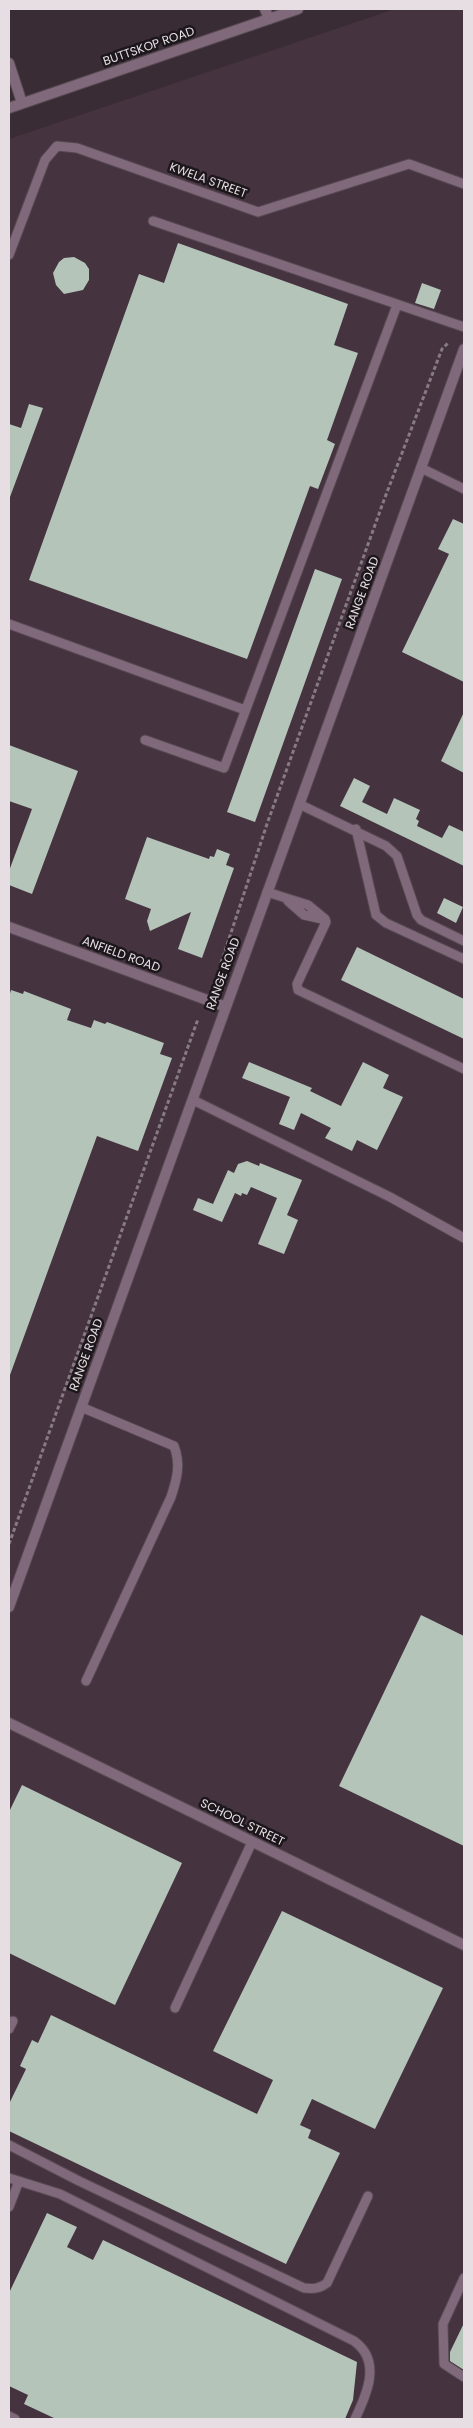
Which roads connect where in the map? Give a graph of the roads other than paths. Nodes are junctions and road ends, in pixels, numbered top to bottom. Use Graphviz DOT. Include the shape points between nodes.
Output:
graph roads {
  1 [pos="298,9"];
  2 [pos="267,14"];
  3 [pos="9,63"];
  4 [pos="22,103"];
  5 [pos="9,108"];
  6 [pos="464,184"];
  7 [pos="153,221"];
  8 [pos="9,255"];
  9 [pos="397,305"];
  10 [pos="464,327"];
  11 [pos="464,349"];
  12 [pos="421,468"];
  13 [pos="464,489"];
  14 [pos="9,624"];
  15 [pos="246,710"];
  16 [pos="146,740"];
  17 [pos="300,804"];
  18 [pos="356,829"];
  19 [pos="267,892"];
  20 [pos="9,927"];
  21 [pos="464,941"];
  22 [pos="464,959"];
  23 [pos="226,1007"];
  24 [pos="464,1069"];
  25 [pos="193,1100"];
  26 [pos="464,1238"];
  27 [pos="81,1407"];
  28 [pos="9,1607"];
  29 [pos="86,1681"];
  30 [pos="9,1724"];
  31 [pos="252,1842"];
  32 [pos="464,1945"];
  33 [pos="175,2008"];
  34 [pos="9,2145"];
  35 [pos="9,2178"];
  36 [pos="19,2181"];
  37 [pos="368,2196"];
  38 [pos="9,2207"];
  39 [pos="464,2278"];
  40 [pos="464,2377"];
  41 [pos="9,2416"];
  42 [pos="15,2419"];
  43 [pos="356,2419"];
  1 -- 2 [label="street, BUTTSKOP ROAD"];
  2 -- 4 [label="street, BUTTSKOP ROAD"];
  3 -- 4 [label="street"];
  4 -- 5 [label="street, BUTTSKOP ROAD"];
  6 -- 8 [label="lane, KWELA STREET" via="409,164 258,212 77,148 57,146 45,160"];
  7 -- 9 [label="lane"];
  9 -- 10 [label="lane"];
  9 -- 15 [label="lane"];
  11 -- 12 [label="street, RANGE ROAD"];
  12 -- 13 [label="lane"];
  12 -- 17 [label="street, RANGE ROAD"];
  14 -- 15 [label="lane"];
  15 -- 16 [label="lane" via="224,768"];
  17 -- 18 [label="lane"];
  17 -- 19 [label="street, RANGE ROAD"];
  18 -- 21 [label="lane" via="397,856 413,908 420,920"];
  18 -- 22 [label="lane" via="376,915 386,923"];
  19 -- 23 [label="street, RANGE ROAD"];
  19 -- 24 [label="lane" via="287,900 304,915 325,919 326,922 296,984 298,990"];
  20 -- 23 [label="street, ANFIELD ROAD"];
  23 -- 25 [label="street, RANGE ROAD"];
  25 -- 26 [label="lane" via="390,1197"];
  25 -- 27 [label="street, RANGE ROAD"];
  27 -- 28 [label="street, RANGE ROAD"];
  27 -- 29 [label="lane" via="174,1446 178,1457 176,1483 171,1497"];
  30 -- 31 [label="street, SCHOOL STREET"];
  31 -- 32 [label="street, SCHOOL STREET"];
  31 -- 33 [label="lane"];
  34 -- 37 [label="lane" via="79,2182 304,2288 318,2289 327,2283"];
  35 -- 36 [label="lane"];
  36 -- 38 [label="lane"];
  36 -- 43 [label="lane" via="60,2194 354,2341 364,2350 370,2368 367,2390"];
  39 -- 40 [label="lane" via="449,2307 442,2330 445,2366"];
  41 -- 42 [label="lane"];
}
